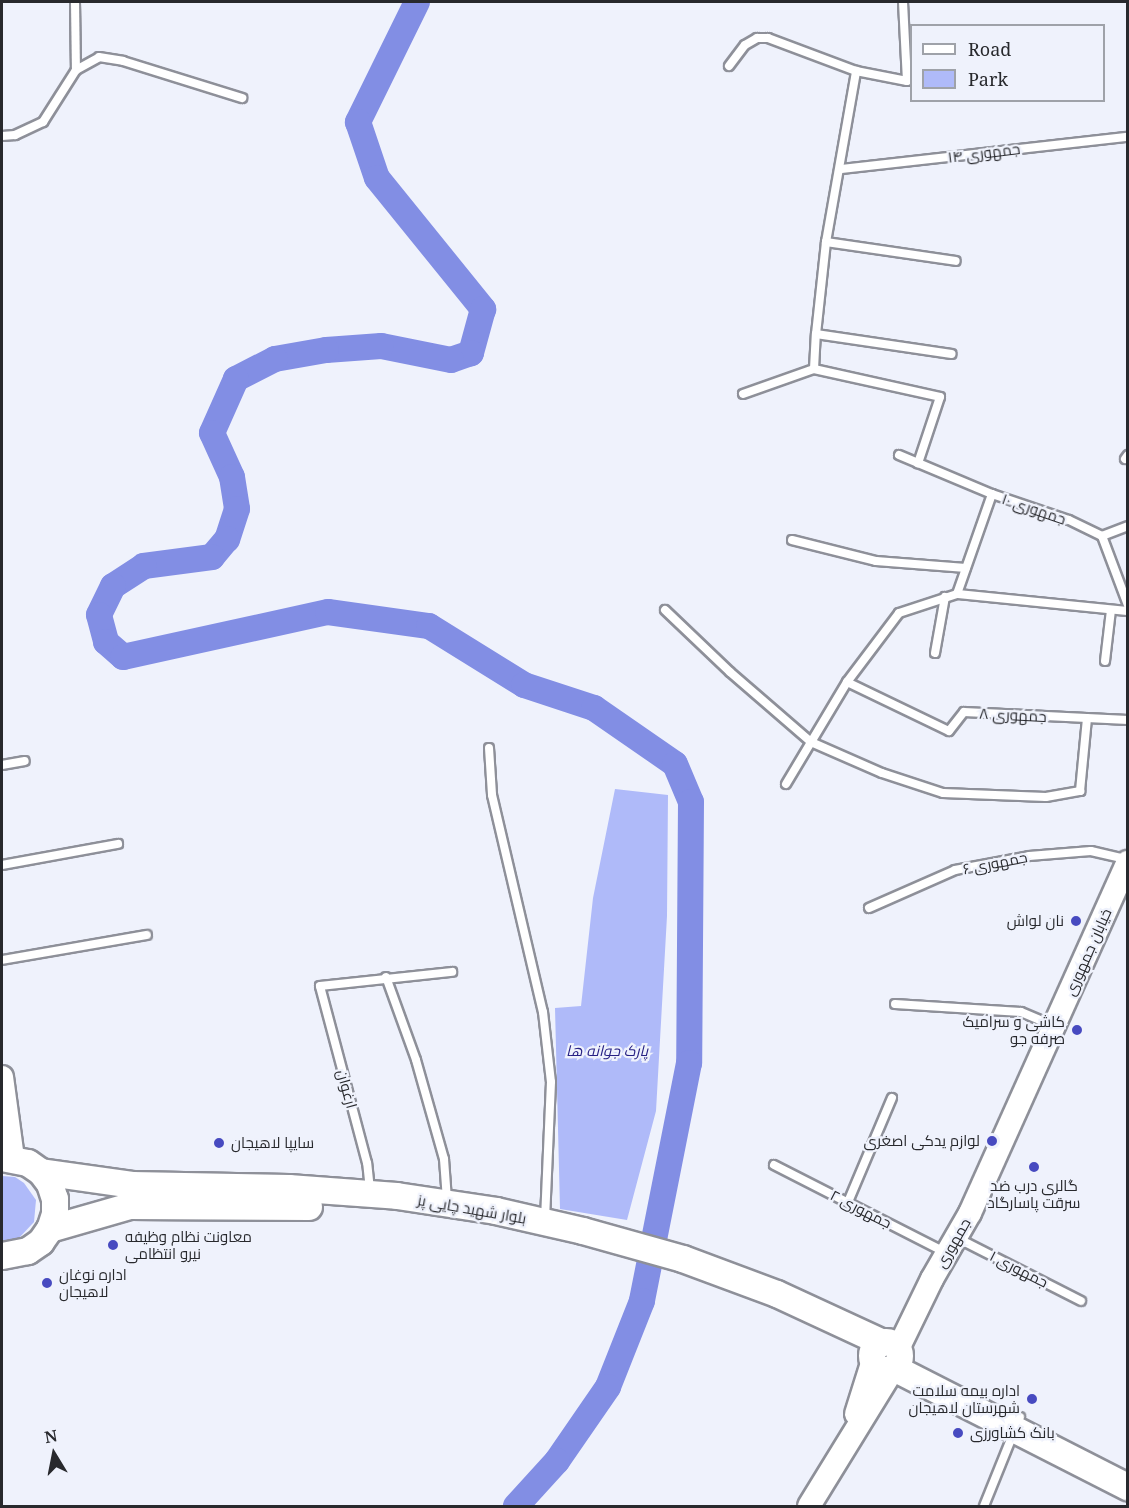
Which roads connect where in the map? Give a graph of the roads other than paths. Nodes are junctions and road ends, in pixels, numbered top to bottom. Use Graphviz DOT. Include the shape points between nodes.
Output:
graph roads {
  1 [pos="75,2"];
  2 [pos="903,2"];
  3 [pos="729,66"];
  4 [pos="76,70"];
  5 [pos="856,71"];
  6 [pos="243,98"];
  7 [pos="2,136"];
  8 [pos="1128,137"];
  9 [pos="841,169"];
  10 [pos="826,242"];
  11 [pos="956,261"];
  12 [pos="816,334"];
  13 [pos="952,354"];
  14 [pos="814,369"];
  15 [pos="743,394"];
  16 [pos="898,455"];
  17 [pos="918,463"];
  18 [pos="993,494"];
  19 [pos="1128,526"];
  20 [pos="1102,536"];
  21 [pos="792,540"];
  22 [pos="966,568"];
  23 [pos="957,594"];
  24 [pos="945,597"];
  25 [pos="1128,604"];
  26 [pos="665,610"];
  27 [pos="1111,610"];
  28 [pos="1128,611"];
  29 [pos="935,653"];
  30 [pos="1106,661"];
  31 [pos="848,682"];
  32 [pos="1087,718"];
  33 [pos="1128,720"];
  34 [pos="811,742"];
  35 [pos="489,748"];
  36 [pos="25,761"];
  37 [pos="2,765"];
  38 [pos="786,784"];
  39 [pos="118,844"];
  40 [pos="2,865"];
  41 [pos="1127,868"];
  42 [pos="869,908"];
  43 [pos="147,935"];
  44 [pos="2,960"];
  45 [pos="452,972"];
  46 [pos="386,977"];
  47 [pos="895,1004"];
  48 [pos="1055,1026"];
  49 [pos="2,1077"];
  50 [pos="892,1098"];
  51 [pos="1003,1140"];
  52 [pos="7,1158"];
  53 [pos="774,1165"];
  54 [pos="41,1172"];
  55 [pos="370,1194"];
  56 [pos="447,1203"];
  57 [pos="848,1203"];
  58 [pos="545,1222"];
  59 [pos="50,1229"];
  60 [pos="952,1246"];
  61 [pos="615,1249"];
  62 [pos="2,1256"];
  63 [pos="1081,1301"];
  64 [pos="887,1353"];
  65 [pos="1016,1423"];
  66 [pos="1128,1470"];
  67 [pos="1128,1486"];
  68 [pos="809,1506"];
  69 [pos="984,1506"];
  1 -- 4 [label="lane"];
  2 -- 5 [label="lane" via="907,81"];
  3 -- 5 [label="lane" via="745,45 768,38"];
  4 -- 6 [label="lane" via="99,57 123,61"];
  4 -- 7 [label="lane" via="43,122 15,135"];
  5 -- 9 [label="lane"];
  8 -- 9 [label="lane, جمهوری ۱۴"];
  9 -- 10 [label="lane"];
  10 -- 11 [label="lane"];
  10 -- 12 [label="lane"];
  12 -- 13 [label="lane"];
  12 -- 14 [label="lane"];
  14 -- 15 [label="lane"];
  14 -- 17 [label="lane" via="940,397"];
  16 -- 17 [label="lane, جمهوری ۱۰"];
  17 -- 18 [label="lane, جمهوری ۱۰"];
  18 -- 20 [label="lane, جمهوری ۱۰" via="1069,520"];
  18 -- 22 [label="lane"];
  19 -- 20 [label="lane"];
  20 -- 25 [label="lane"];
  21 -- 22 [label="lane" via="876,561"];
  22 -- 23 [label="lane"];
  23 -- 24 [label="lane"];
  23 -- 27 [label="lane"];
  24 -- 29 [label="lane"];
  24 -- 31 [label="lane" via="898,613"];
  26 -- 34 [label="lane"];
  27 -- 28 [label="lane"];
  27 -- 30 [label="lane"];
  31 -- 32 [label="lane, جمهوری ۸" via="949,731 964,712"];
  31 -- 34 [label="lane"];
  32 -- 33 [label="lane, جمهوری ۸"];
  32 -- 34 [label="lane" via="1080,791 1046,797 943,793 882,773"];
  34 -- 38 [label="lane"];
  35 -- 58 [label="lane" via="492,795 543,1012 551,1082"];
  36 -- 37 [label="lane"];
  39 -- 40 [label="lane"];
  41 -- 42 [label="lane, جمهوری ۶" via="1091,851 1018,858 955,870"];
  41 -- 48 [label="main road, خیابان جمهوری"];
  43 -- 44 [label="lane"];
  45 -- 46 [label="lane"];
  46 -- 55 [label="lane, ارغوان" via="320,986 367,1162"];
  46 -- 56 [label="lane" via="416,1060 444,1159"];
  47 -- 48 [label="lane" via="1021,1012"];
  48 -- 51 [label="main road, خیابان جمهوری"];
  49 -- 52 [label="main road"];
  50 -- 57 [label="lane"];
  51 -- 60 [label="main road, جمهوری"];
  52 -- 54 [label="main road, بلوار شهید چایی پز" via="28,1162"];
  53 -- 57 [label="lane, جمهوری ۲"];
  54 -- 55 [label="main road, بلوار شهید چایی پز" via="132,1185"];
  54 -- 59 [label="main road" via="55,1199"];
  55 -- 56 [label="main road, بلوار شهید چایی پز"];
  56 -- 58 [label="main road, بلوار شهید چایی پز"];
  57 -- 60 [label="lane, جمهوری ۲"];
  58 -- 61 [label="main road, بلوار شهید چایی پز"];
  59 -- 61 [label="main road, بلوار شهید چایی پز" via="130,1206 289,1205 395,1213"];
  59 -- 62 [label="main road" via="28,1251"];
  60 -- 63 [label="lane, جمهوری ۱"];
  60 -- 64 [label="main road, جمهوری"];
  61 -- 64 [label="main road, بلوار شهید چایی پز" via="681,1267 770,1310"];
  64 -- 65 [label="main road, بلوار شهید چایی پز"];
  64 -- 68 [label="main road, جمهوری" via="844,1450"];
  65 -- 66 [label="main road"];
  65 -- 67 [label="main road"];
  65 -- 69 [label="lane"];
}
